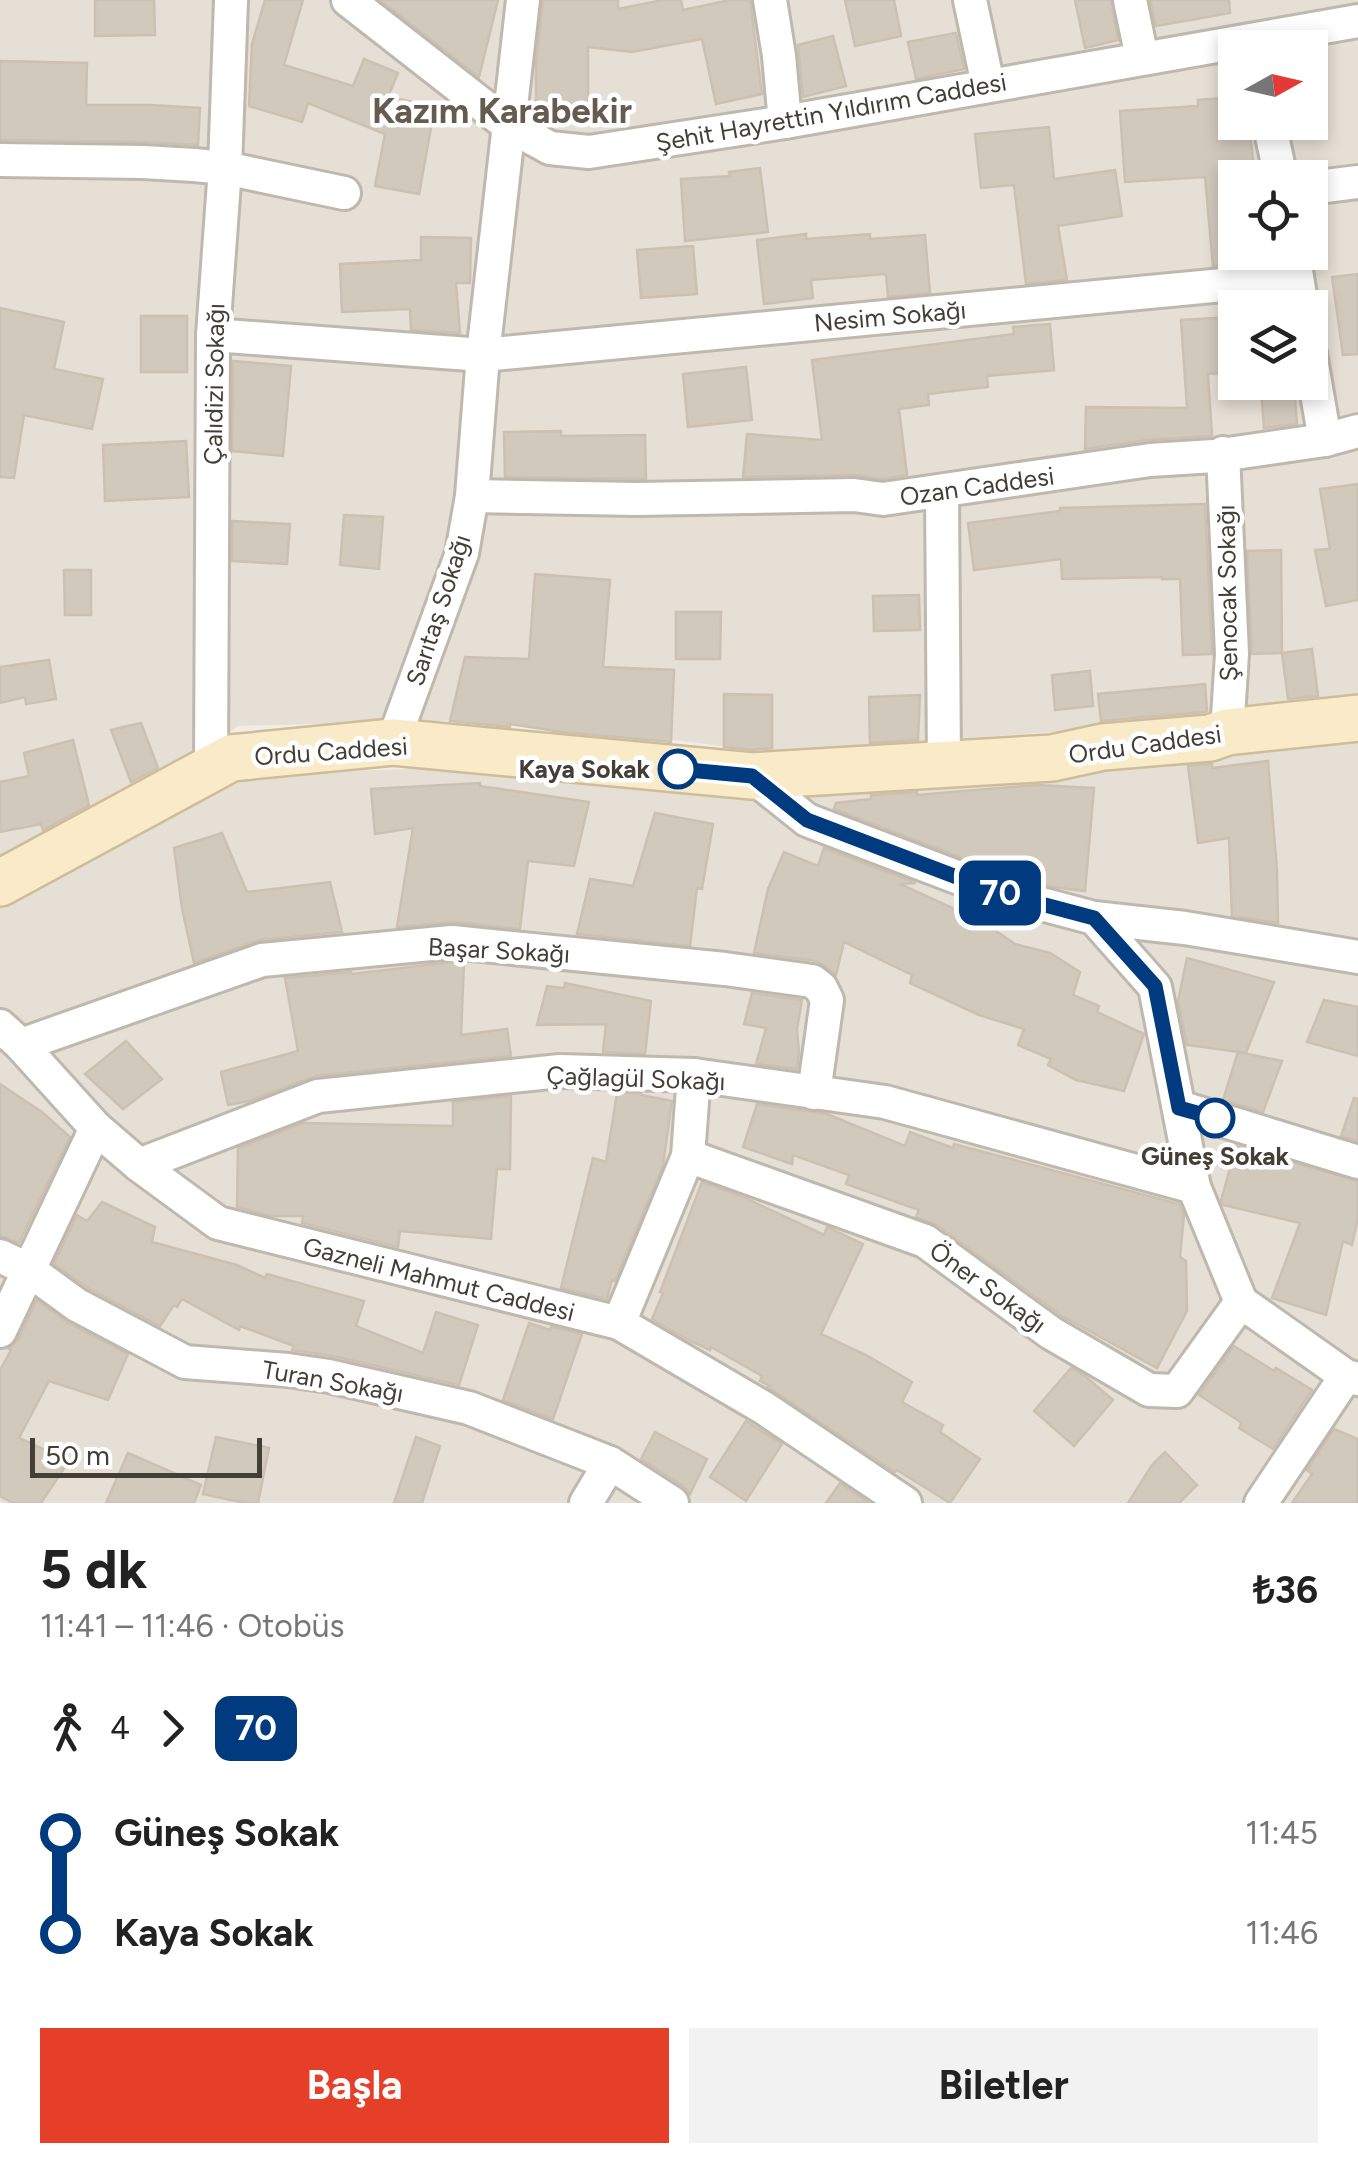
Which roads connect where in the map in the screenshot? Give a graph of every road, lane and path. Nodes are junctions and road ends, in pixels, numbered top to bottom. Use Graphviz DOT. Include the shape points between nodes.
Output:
graph roads {
  1 [pos="230,0"];
  2 [pos="348,0"];
  3 [pos="522,0"];
  4 [pos="770,0"];
  5 [pos="970,0"];
  6 [pos="1130,0"];
  7 [pos="1344,15"];
  8 [pos="1294,30"];
  9 [pos="1218,48"];
  10 [pos="1142,58"];
  11 [pos="988,85"];
  12 [pos="786,122"];
  13 [pos="508,125"];
  14 [pos="0,160"];
  15 [pos="225,168"];
  16 [pos="1358,182"];
  17 [pos="1328,186"];
  18 [pos="344,193"];
  19 [pos="1297,280"];
  20 [pos="213,336"];
  21 [pos="483,355"];
  22 [pos="1318,400"];
  23 [pos="1358,432"];
  24 [pos="1325,440"];
  25 [pos="1223,454"];
  26 [pos="942,491"];
  27 [pos="472,496"];
  28 [pos="1358,718"];
  29 [pos="1227,732"];
  30 [pos="393,742"];
  31 [pos="944,766"];
  32 [pos="212,768"];
  33 [pos="752,776"];
  34 [pos="0,883"];
  35 [pos="1094,918"];
  36 [pos="1358,957"];
  37 [pos="10,1035"];
  38 [pos="694,1075"];
  39 [pos="814,1092"];
  40 [pos="1179,1108"];
  41 [pos="96,1128"];
  42 [pos="688,1156"];
  43 [pos="1358,1162"];
  44 [pos="139,1165"];
  45 [pos="1194,1187"];
  46 [pos="14,1263"];
  47 [pos="1241,1302"];
  48 [pos="619,1323"];
  49 [pos="0,1331"];
  50 [pos="1352,1377"];
  51 [pos="610,1463"];
  52 [pos="586,1503"];
  53 [pos="672,1503"];
  54 [pos="905,1503"];
  55 [pos="1261,1503"];
  1 -- 15 [label="street, Çalıdizi Sokağı"];
  2 -- 13 [label="street, Şehit Hayrettin Yıldırım Caddesi"];
  3 -- 13 [label="street, Sarıtaş Sokağı"];
  4 -- 12 [label="street"];
  5 -- 11 [label="street"];
  6 -- 10 [label="street"];
  7 -- 8 [label="street, Şehit Hayrettin Yıldırım Caddesi"];
  9 -- 10 [label="street, Şehit Hayrettin Yıldırım Caddesi"];
  10 -- 11 [label="street, Şehit Hayrettin Yıldırım Caddesi"];
  11 -- 12 [label="street, Şehit Hayrettin Yıldırım Caddesi"];
  12 -- 13 [label="street, Şehit Hayrettin Yıldırım Caddesi" via="589,152 550,148"];
  13 -- 21 [label="street, Sarıtaş Sokağı"];
  14 -- 15 [label="street"];
  15 -- 18 [label="street"];
  15 -- 20 [label="street, Çalıdizi Sokağı"];
  16 -- 17 [label="street"];
  19 -- 21 [label="street, Nesim Sokağı"];
  20 -- 21 [label="street"];
  20 -- 32 [label="street, Çalıdizi Sokağı"];
  21 -- 27 [label="street, Sarıtaş Sokağı"];
  22 -- 24 [label="street"];
  23 -- 24 [label="street, Ozan Caddesi"];
  24 -- 25 [label="street, Ozan Caddesi"];
  25 -- 26 [label="street, Ozan Caddesi"];
  25 -- 29 [label="street, Şenocak Sokağı" via="1232,654"];
  26 -- 27 [label="street, Ozan Caddesi" via="884,499"];
  26 -- 31 [label="street"];
  27 -- 30 [label="street, Sarıtaş Sokağı" via="462,552"];
  28 -- 29 [label="street, Ordu Caddesi"];
  29 -- 31 [label="street, Ordu Caddesi"];
  30 -- 32 [label="street, Ordu Caddesi" via="232,758"];
  30 -- 33 [label="street, Ordu Caddesi"];
  31 -- 33 [label="street, Ordu Caddesi"];
  32 -- 34 [label="street, Ordu Caddesi"];
  33 -- 35 [label="street" via="807,820 996,892"];
  35 -- 36 [label="street"];
  35 -- 40 [label="street" via="1155,986"];
  37 -- 39 [label="street, Başar Sokağı" via="262,960 452,942 812,981 827,1000"];
  37 -- 41 [label="street, Gazneli Mahmut Caddesi"];
  38 -- 39 [label="street, Çağlagül Sokağı"];
  38 -- 42 [label="street"];
  38 -- 44 [label="street, Çağlagül Sokağı" via="560,1071 318,1096"];
  39 -- 45 [label="street, Çağlagül Sokağı" via="885,1102"];
  40 -- 43 [label="street"];
  40 -- 45 [label="street"];
  41 -- 44 [label="street, Gazneli Mahmut Caddesi"];
  41 -- 46 [label="street"];
  42 -- 47 [label="street, Öner Sokağı" via="926,1241 1051,1334 1149,1390 1177,1392"];
  42 -- 48 [label="street"];
  44 -- 48 [label="street, Gazneli Mahmut Caddesi" via="218,1224"];
  45 -- 47 [label="street"];
  46 -- 49 [label="street"];
  46 -- 51 [label="street, Turan Sokağı" via="184,1362 329,1376 469,1408"];
  47 -- 50 [label="street"];
  48 -- 54 [label="street, Gazneli Mahmut Caddesi" via="764,1408"];
  50 -- 55 [label="street"];
  51 -- 52 [label="street"];
  51 -- 53 [label="street, Turan Sokağı"];
}
